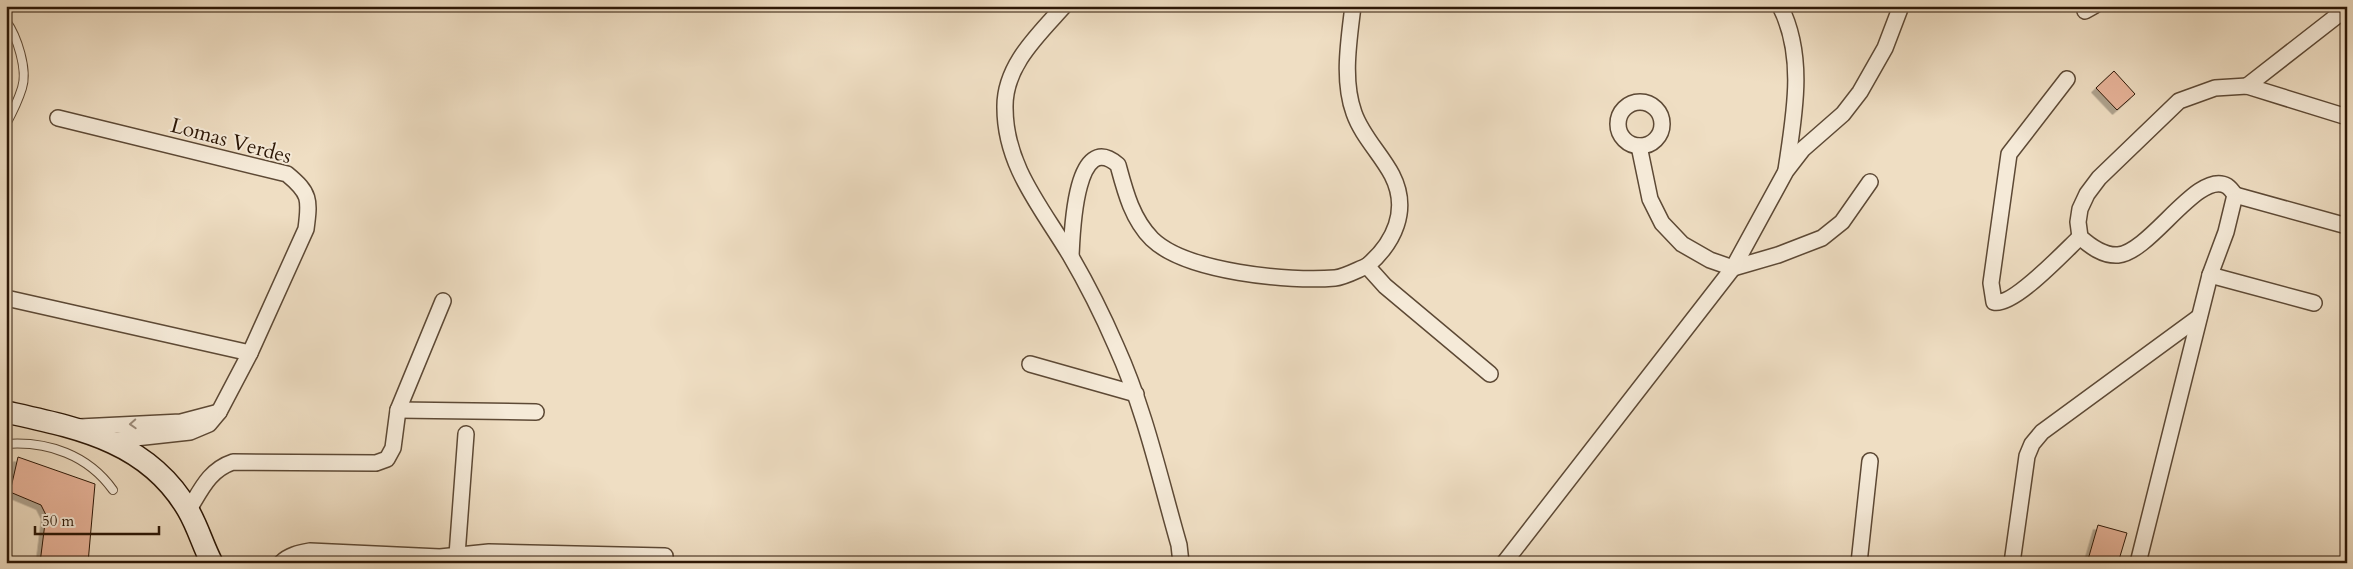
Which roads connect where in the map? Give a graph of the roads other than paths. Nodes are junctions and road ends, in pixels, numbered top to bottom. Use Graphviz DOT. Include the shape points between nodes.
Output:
graph roads {
  1 [pos="1064,6"];
  2 [pos="1353,6"];
  3 [pos="1780,6"];
  4 [pos="1901,6"];
  5 [pos="2347,8"];
  6 [pos="6,21"];
  7 [pos="2066,80"];
  8 [pos="2247,86"];
  9 [pos="2347,117"];
  10 [pos="58,118"];
  11 [pos="6,124"];
  12 [pos="1639,146"];
  13 [pos="1786,171"];
  14 [pos="1870,182"];
  15 [pos="2235,195"];
  16 [pos="2347,226"];
  17 [pos="2080,238"];
  18 [pos="1071,256"];
  19 [pos="1367,266"];
  20 [pos="1733,268"];
  21 [pos="2210,274"];
  22 [pos="6,298"];
  23 [pos="443,301"];
  24 [pos="2314,303"];
  25 [pos="2199,316"];
  26 [pos="250,353"];
  27 [pos="1030,364"];
  28 [pos="1490,374"];
  29 [pos="1136,394"];
  30 [pos="398,410"];
  31 [pos="6,412"];
  32 [pos="219,412"];
  33 [pos="536,412"];
  34 [pos="74,427"];
  35 [pos="466,434"];
  36 [pos="108,441"];
  37 [pos="6,444"];
  38 [pos="1870,461"];
  39 [pos="112,490"];
  40 [pos="188,511"];
  41 [pos="457,555"];
  42 [pos="665,556"];
  43 [pos="489,557"];
  44 [pos="212,563"];
  45 [pos="281,563"];
  46 [pos="1181,563"];
  47 [pos="1504,563"];
  48 [pos="1859,563"];
  49 [pos="2012,563"];
  50 [pos="2138,563"];
  1 -- 18 [label="street" via="1040,31 1015,67 1004,107 1011,154 1023,181"];
  2 -- 19 [label="street" via="1348,64 1354,114 1392,176 1399,193 1401,215 1382,253"];
  3 -- 13 [label="street" via="1795,66 1796,100"];
  4 -- 13 [label="street" via="1885,48 1860,92 1843,114 1803,149"];
  5 -- 8 [label="street"];
  6 -- 11 [label="lane" via="14,33 22,60 23,86"];
  7 -- 17 [label="street" via="2009,154 1991,283 1994,302 2014,297"];
  8 -- 9 [label="street"];
  8 -- 17 [label="street" via="2215,88 2179,101 2087,194 2080,209"];
  10 -- 26 [label="street, Lomas Verdes" via="287,174 304,188 309,209 306,229"];
  12 -- 20 [label="street" via="1650,200 1662,223 1682,244 1710,260"];
  13 -- 20 [label="street"];
  14 -- 20 [label="street" via="1842,222 1822,238"];
  15 -- 16 [label="street"];
  15 -- 17 [label="street" via="2227,186 2215,184 2202,189 2151,237 2130,252 2116,255 2102,252"];
  15 -- 21 [label="street" via="2226,232"];
  18 -- 19 [label="street" via="1079,183 1091,161 1099,156 1118,164 1140,226 1154,241 1175,255 1202,265 1283,277 1336,278"];
  18 -- 29 [label="street" via="1116,345"];
  19 -- 28 [label="street" via="1384,286"];
  20 -- 47 [label="street"];
  21 -- 24 [label="street"];
  21 -- 25 [label="street"];
  22 -- 26 [label="street"];
  23 -- 30 [label="street"];
  25 -- 49 [label="street" via="2042,432 2032,444 2027,456"];
  25 -- 50 [label="street"];
  26 -- 32 [label="street, Lomas Verdes"];
  27 -- 29 [label="street"];
  29 -- 46 [label="street" via="1179,545"];
  30 -- 33 [label="street"];
  30 -- 40 [label="street" via="392,451 383,461 361,464 233,462 219,467"];
  31 -- 34 [label="main road"];
  32 -- 34 [label="street, one-way" via="181,422"];
  32 -- 36 [label="street, Lomas Verdes" via="209,424 190,432"];
  34 -- 36 [label="main road"];
  35 -- 41 [label="street"];
  36 -- 40 [label="main road" via="150,464"];
  37 -- 39 [label="lane" via="39,444 56,448 93,468"];
  38 -- 48 [label="street"];
  40 -- 44 [label="main road"];
  41 -- 43 [label="street"];
  41 -- 45 [label="street" via="310,552 291,556"];
  42 -- 43 [label="street"];
}
